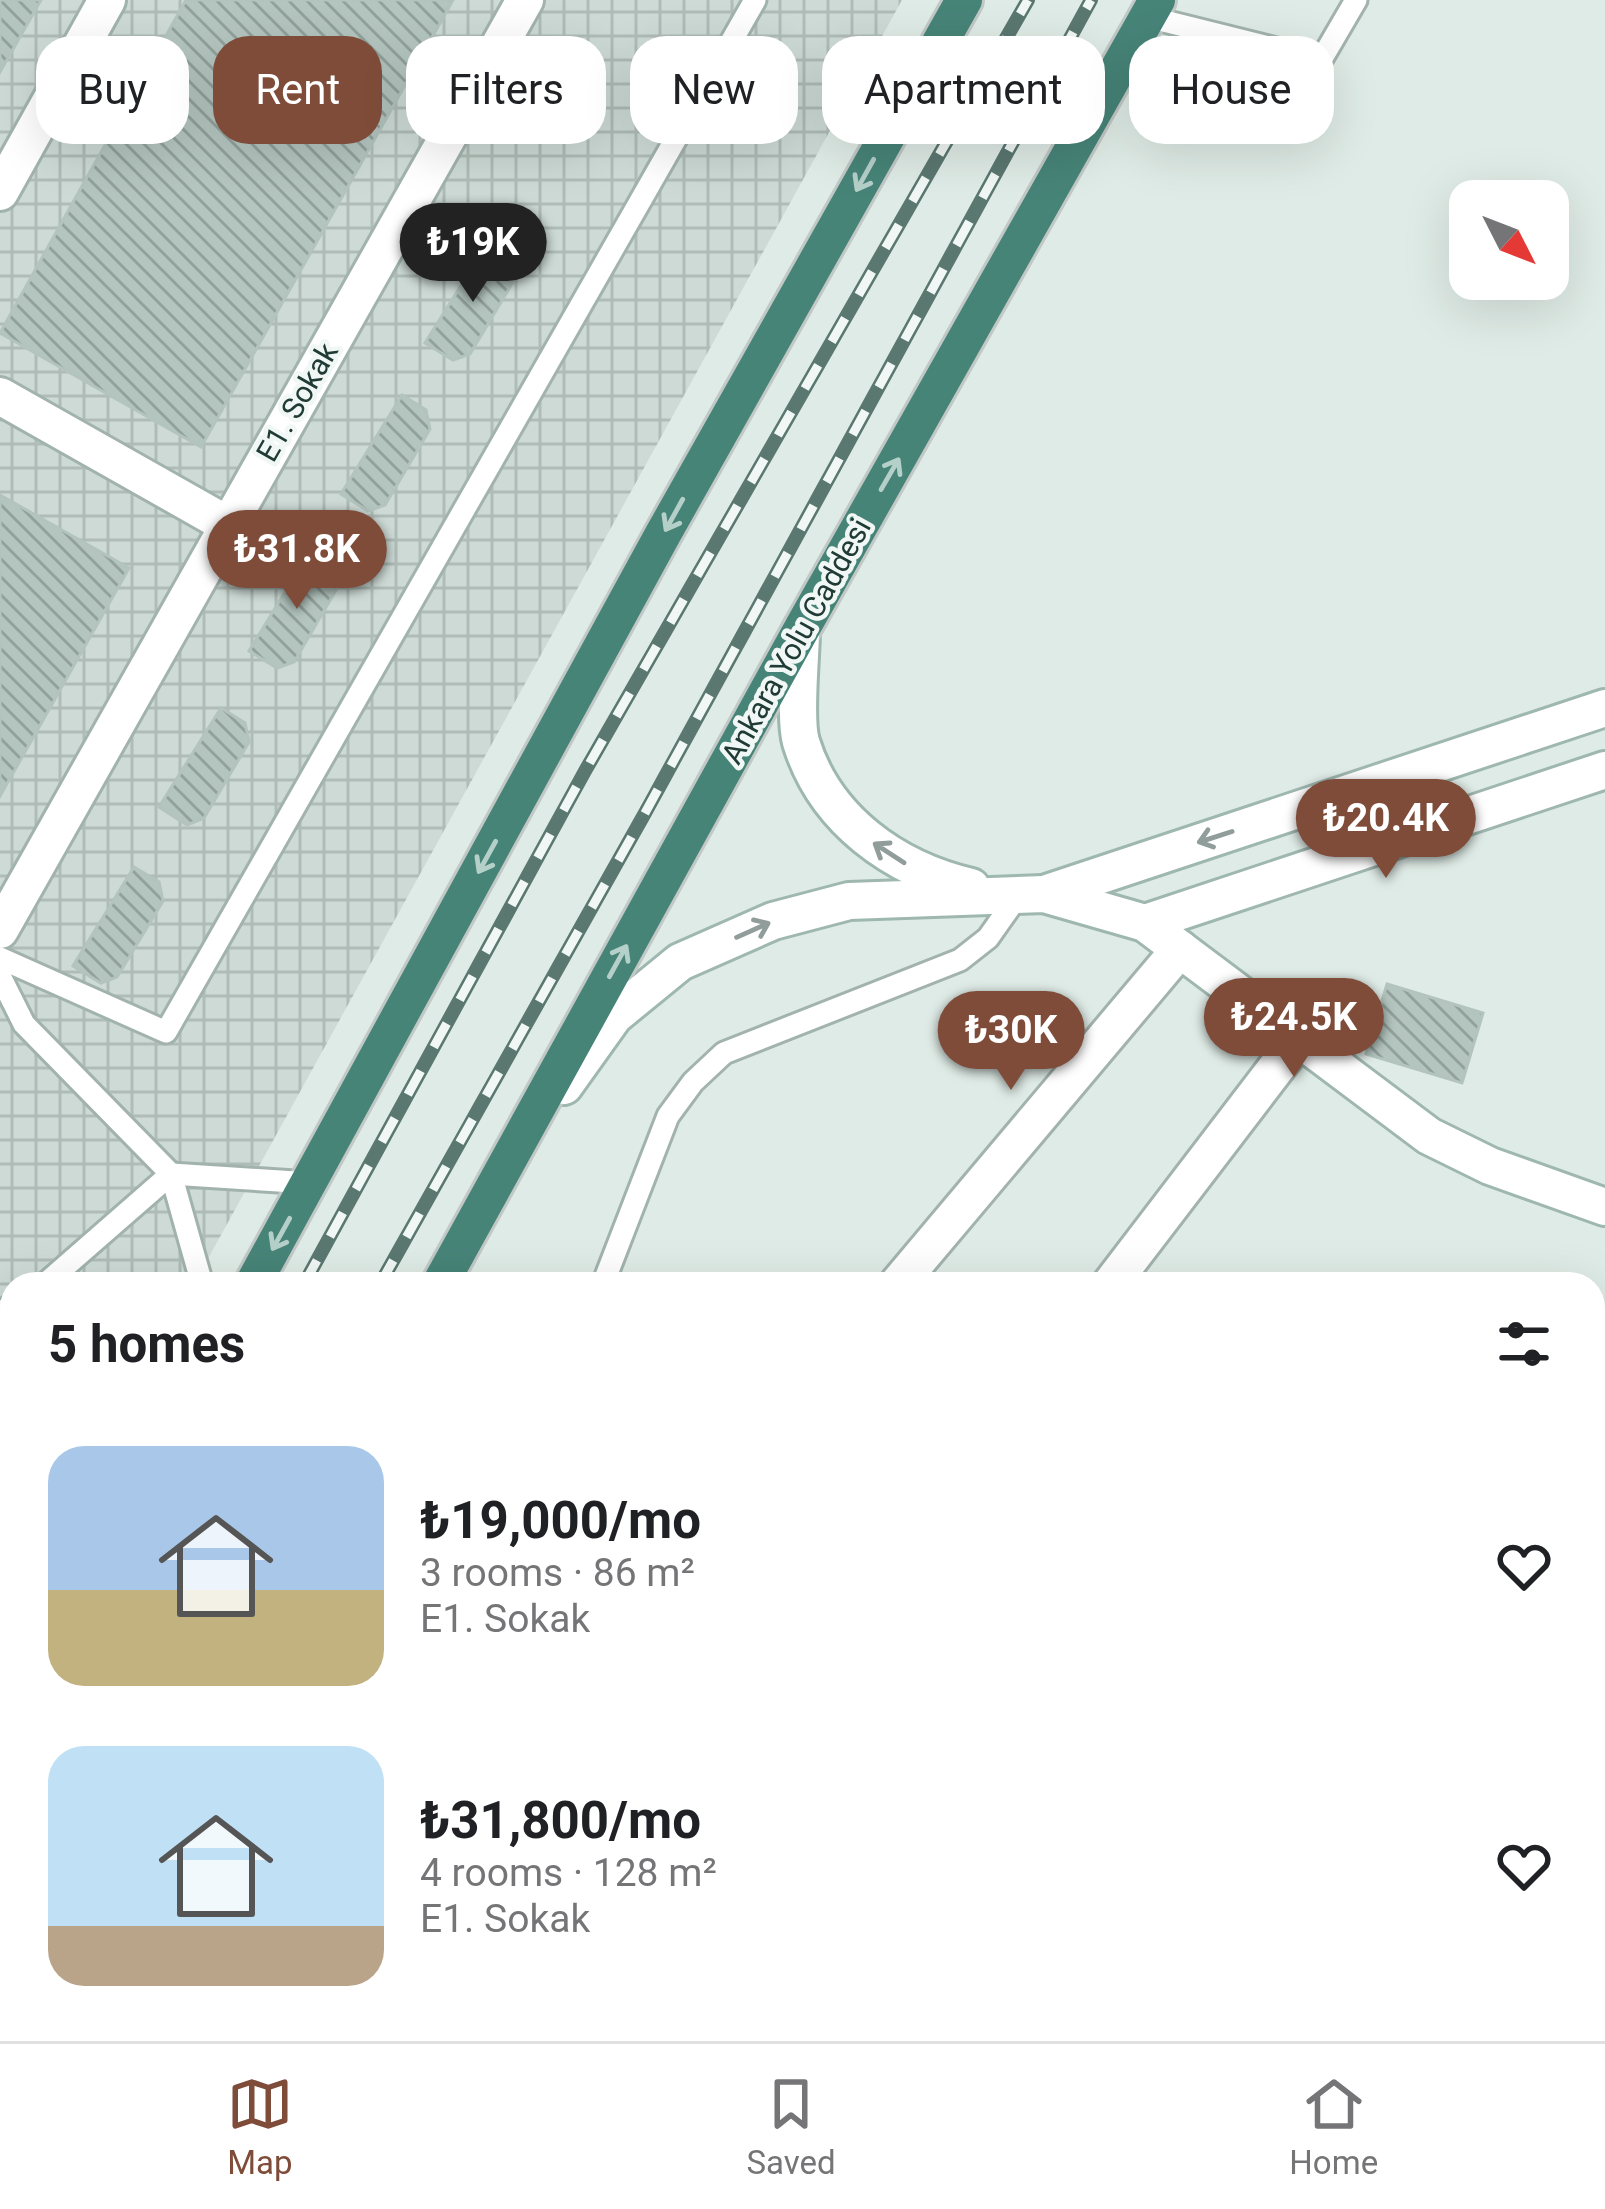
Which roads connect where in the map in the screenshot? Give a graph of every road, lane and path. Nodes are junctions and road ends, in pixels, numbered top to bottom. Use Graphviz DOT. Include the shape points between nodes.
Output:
graph roads {
  1 [pos="107,0"];
  2 [pos="525,0"];
  3 [pos="754,0"];
  4 [pos="964,0"];
  5 [pos="1356,0"];
  6 [pos="1152,9"];
  7 [pos="0,191"];
  8 [pos="0,397"];
  9 [pos="228,525"];
  10 [pos="801,630"];
  11 [pos="1605,707"];
  12 [pos="1605,770"];
  13 [pos="1020,893"];
  14 [pos="1145,922"];
  15 [pos="0,930"];
  16 [pos="1180,949"];
  17 [pos="0,958"];
  18 [pos="0,976"];
  19 [pos="1299,1038"];
  20 [pos="171,1174"];
  21 [pos="495,1182"];
  22 [pos="310,1183"];
  23 [pos="1605,1207"];
  24 [pos="60,1272"];
  25 [pos="199,1272"];
  26 [pos="260,1272"];
  27 [pos="446,1272"];
  28 [pos="608,1272"];
  29 [pos="908,1272"];
  30 [pos="1120,1272"];
  1 -- 7 [label="main road"];
  2 -- 9 [label="main road, E1. Sokak"];
  3 -- 17 [label="lane" via="166,1032"];
  4 -- 22 [label="highway, one-way"];
  5 -- 6 [label="lane" via="1321,60"];
  10 -- 6 [label="highway, Ankara Yolu Caddesi, one-way"];
  8 -- 9 [label="main road"];
  9 -- 15 [label="main road, E1. Sokak"];
  13 -- 10 [label="main road, one-way" via="933,878 882,852 831,804 800,739"];
  21 -- 10 [label="highway, Ankara Yolu Caddesi, one-way"];
  11 -- 13 [label="main road, one-way"];
  12 -- 14 [label="main road"];
  13 -- 14 [label="main road"];
  21 -- 13 [label="main road, one-way" via="614,1016 680,962 773,921 849,901"];
  13 -- 28 [label="lane" via="961,960 724,1053 668,1116"];
  14 -- 16 [label="main road"];
  16 -- 19 [label="main road"];
  16 -- 29 [label="main road"];
  18 -- 20 [label="lane" via="24,1024"];
  19 -- 23 [label="main road" via="1429,1136"];
  19 -- 30 [label="main road"];
  20 -- 22 [label="lane"];
  20 -- 24 [label="lane"];
  20 -- 25 [label="lane"];
  21 -- 27 [label="highway, Ankara Yolu Caddesi"];
  22 -- 26 [label="highway, one-way"];
}
